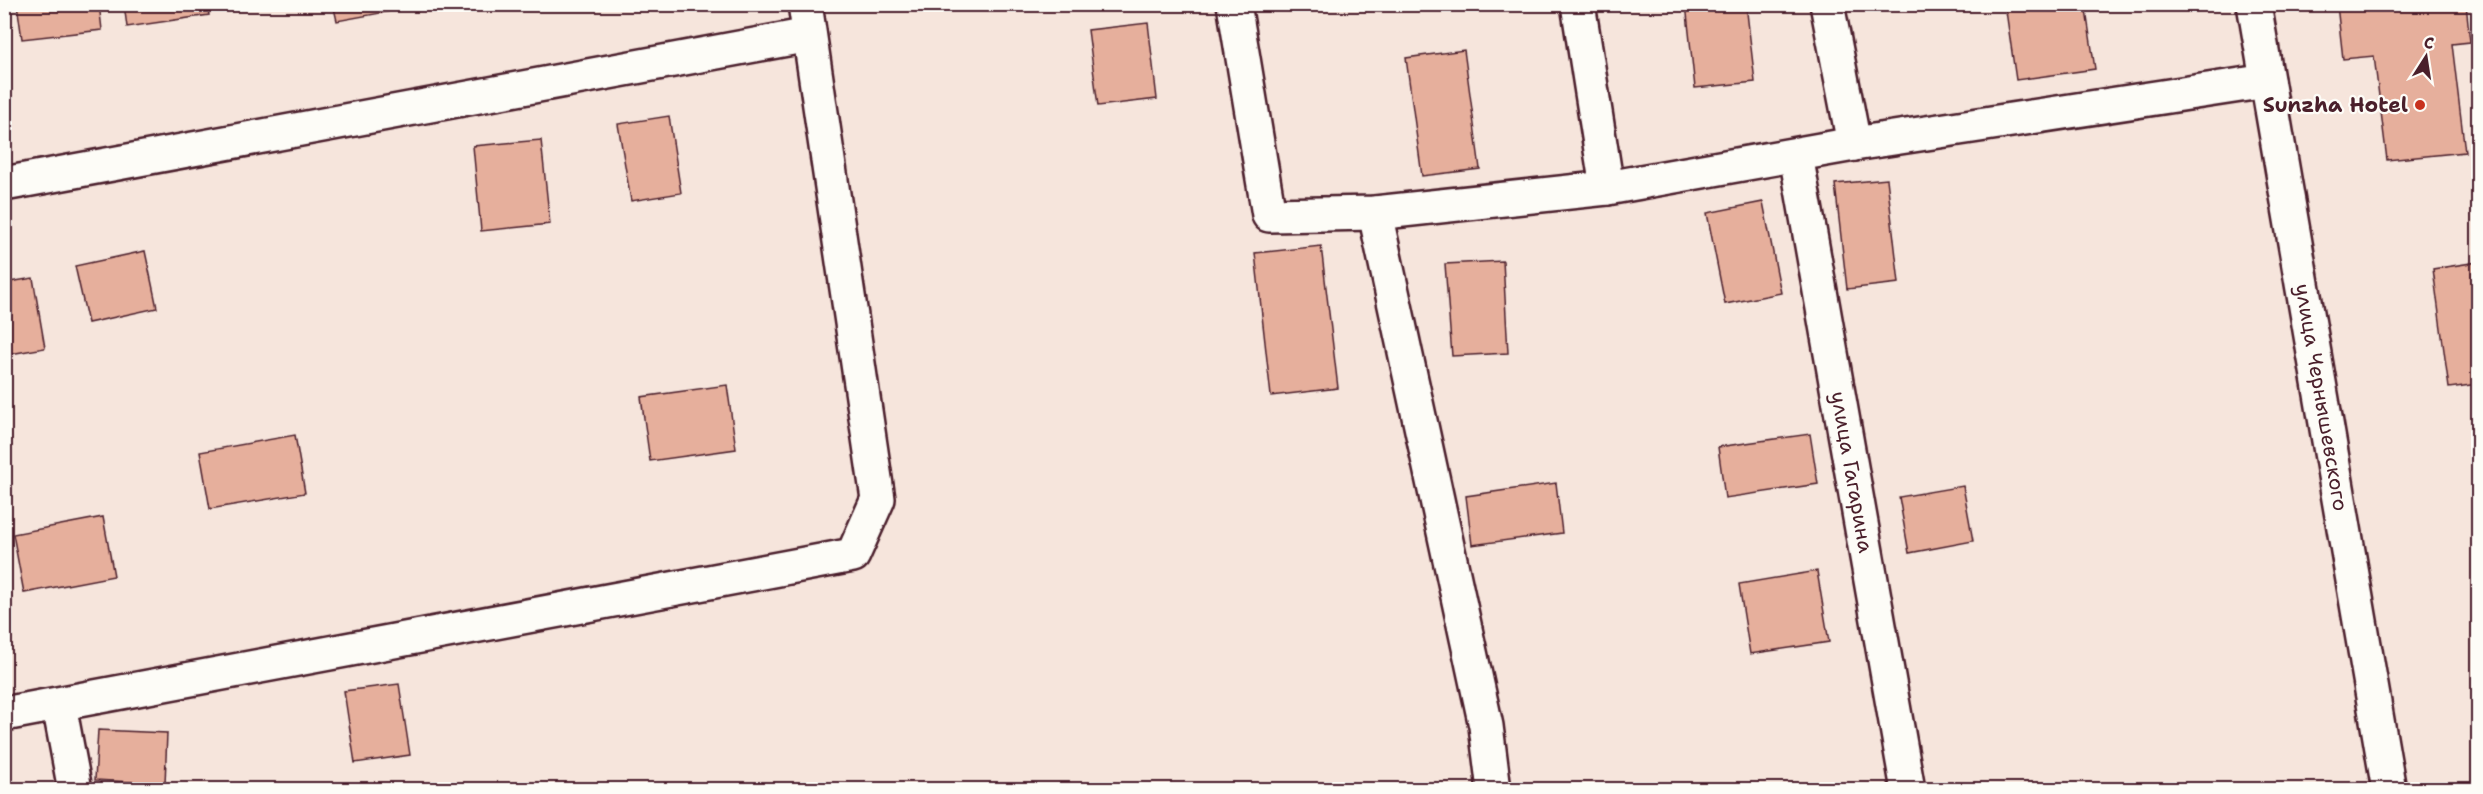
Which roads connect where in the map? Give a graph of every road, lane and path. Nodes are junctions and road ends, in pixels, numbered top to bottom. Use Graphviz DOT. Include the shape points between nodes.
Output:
graph roads {
  1 [pos="1234,4"];
  2 [pos="1578,4"];
  3 [pos="1827,4"];
  4 [pos="2254,4"];
  5 [pos="807,20"];
  6 [pos="2267,81"];
  7 [pos="1854,144"];
  8 [pos="1796,154"];
  9 [pos="4,184"];
  10 [pos="1607,188"];
  11 [pos="1375,213"];
  12 [pos="60,705"];
  13 [pos="4,714"];
  14 [pos="75,789"];
  15 [pos="1494,789"];
  16 [pos="1908,789"];
  17 [pos="2389,789"];
  1 -- 11 [label="street" via="1269,215"];
  2 -- 10 [label="street"];
  3 -- 7 [label="street"];
  4 -- 6 [label="street, улица Чернышевского"];
  5 -- 9 [label="street"];
  5 -- 12 [label="street" via="878,499 853,555"];
  6 -- 7 [label="street"];
  6 -- 17 [label="street, улица Чернышевского"];
  7 -- 8 [label="street"];
  8 -- 10 [label="street"];
  8 -- 16 [label="street, улица Гагарина"];
  10 -- 11 [label="street"];
  11 -- 15 [label="street" via="1486,726"];
  12 -- 13 [label="street"];
  12 -- 14 [label="street"];
}
